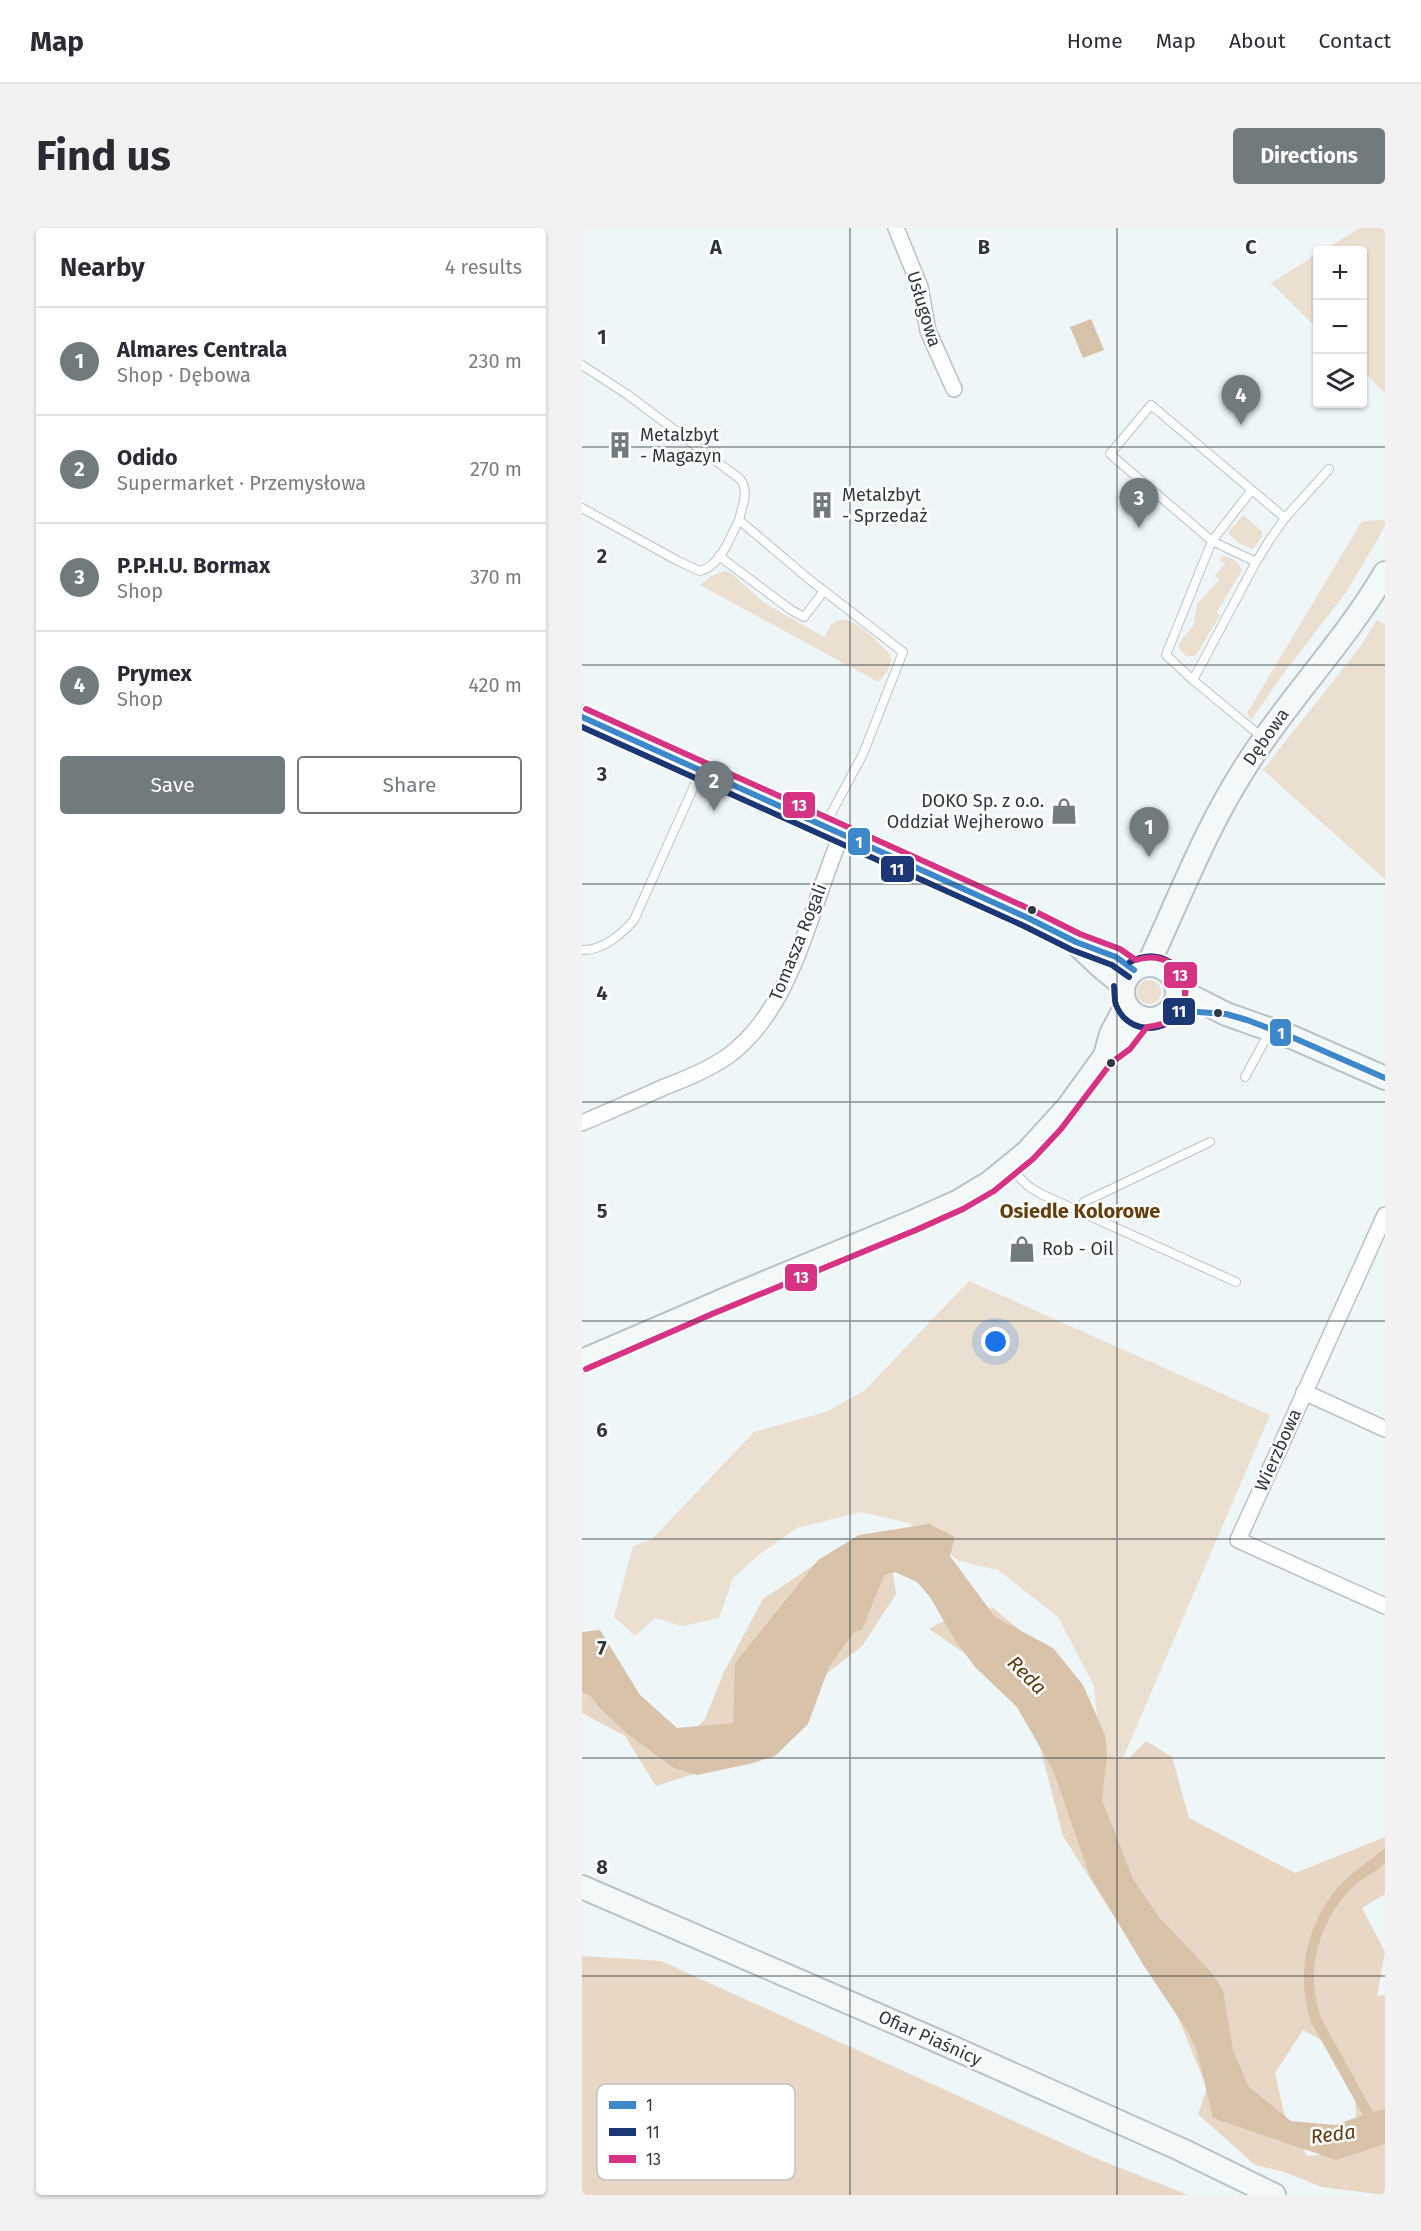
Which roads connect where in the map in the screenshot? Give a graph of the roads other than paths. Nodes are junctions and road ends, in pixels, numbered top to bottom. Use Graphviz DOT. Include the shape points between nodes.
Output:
graph roads {
  1 [pos="896,228"];
  2 [pos="582,365"];
  3 [pos="954,389"];
  4 [pos="1329,469"];
  5 [pos="1251,491"];
  6 [pos="582,508"];
  7 [pos="1285,518"];
  8 [pos="739,520"];
  9 [pos="1212,541"];
  10 [pos="719,556"];
  11 [pos="1256,562"];
  12 [pos="1385,573"];
  13 [pos="824,591"];
  14 [pos="1193,680"];
  15 [pos="582,717"];
  16 [pos="1264,739"];
  17 [pos="701,771"];
  18 [pos="833,830"];
  19 [pos="582,950"];
  20 [pos="1149,989"];
  21 [pos="1271,1029"];
  22 [pos="1245,1077"];
  23 [pos="1385,1078"];
  24 [pos="582,1123"];
  25 [pos="1210,1142"];
  26 [pos="1009,1167"];
  27 [pos="1079,1211"];
  28 [pos="1384,1221"];
  29 [pos="1236,1282"];
  30 [pos="582,1361"];
  31 [pos="1304,1392"];
  32 [pos="1385,1428"];
  33 [pos="1385,1606"];
  34 [pos="582,1887"];
  35 [pos="1274,2195"];
  1 -- 3 [label="street, Usługowa" via="920,287 928,331"];
  2 -- 8 [label="lane" via="628,394 740,478 746,492"];
  4 -- 7 [label="lane"];
  5 -- 7 [label="lane"];
  5 -- 9 [label="lane"];
  5 -- 9 [label="lane" via="1151,405 1110,454"];
  6 -- 10 [label="lane" via="700,571 712,566"];
  7 -- 11 [label="lane"];
  8 -- 10 [label="lane"];
  8 -- 13 [label="lane"];
  9 -- 11 [label="lane"];
  9 -- 14 [label="lane" via="1166,655"];
  10 -- 13 [label="lane" via="804,617"];
  11 -- 14 [label="lane"];
  12 -- 16 [label="main road, Dębowa" via="1346,632"];
  13 -- 18 [label="lane" via="903,652"];
  14 -- 16 [label="lane"];
  15 -- 17 [label="main road"];
  16 -- 20 [label="main road, Dębowa" via="1208,833 1171,916"];
  17 -- 18 [label="main road"];
  17 -- 19 [label="lane" via="634,920 604,944"];
  18 -- 20 [label="main road" via="1076,942 1109,953"];
  18 -- 24 [label="street, Tomasza Rogali" via="787,977 774,1004 754,1030 716,1064"];
  20 -- 21 [label="main road"];
  20 -- 26 [label="main road" via="1124,1043 1105,1056 1055,1123"];
  21 -- 22 [label="lane"];
  21 -- 23 [label="main road"];
  25 -- 27 [label="lane" via="1084,1202"];
  26 -- 27 [label="lane" via="1028,1186"];
  26 -- 30 [label="main road" via="989,1183 931,1214"];
  27 -- 29 [label="lane"];
  28 -- 31 [label="street, Wierzbowa"];
  31 -- 32 [label="street"];
  31 -- 33 [label="street, Wierzbowa" via="1238,1540"];
  34 -- 35 [label="main road, Ofiar Piaśnicy" via="951,2046"];
}
